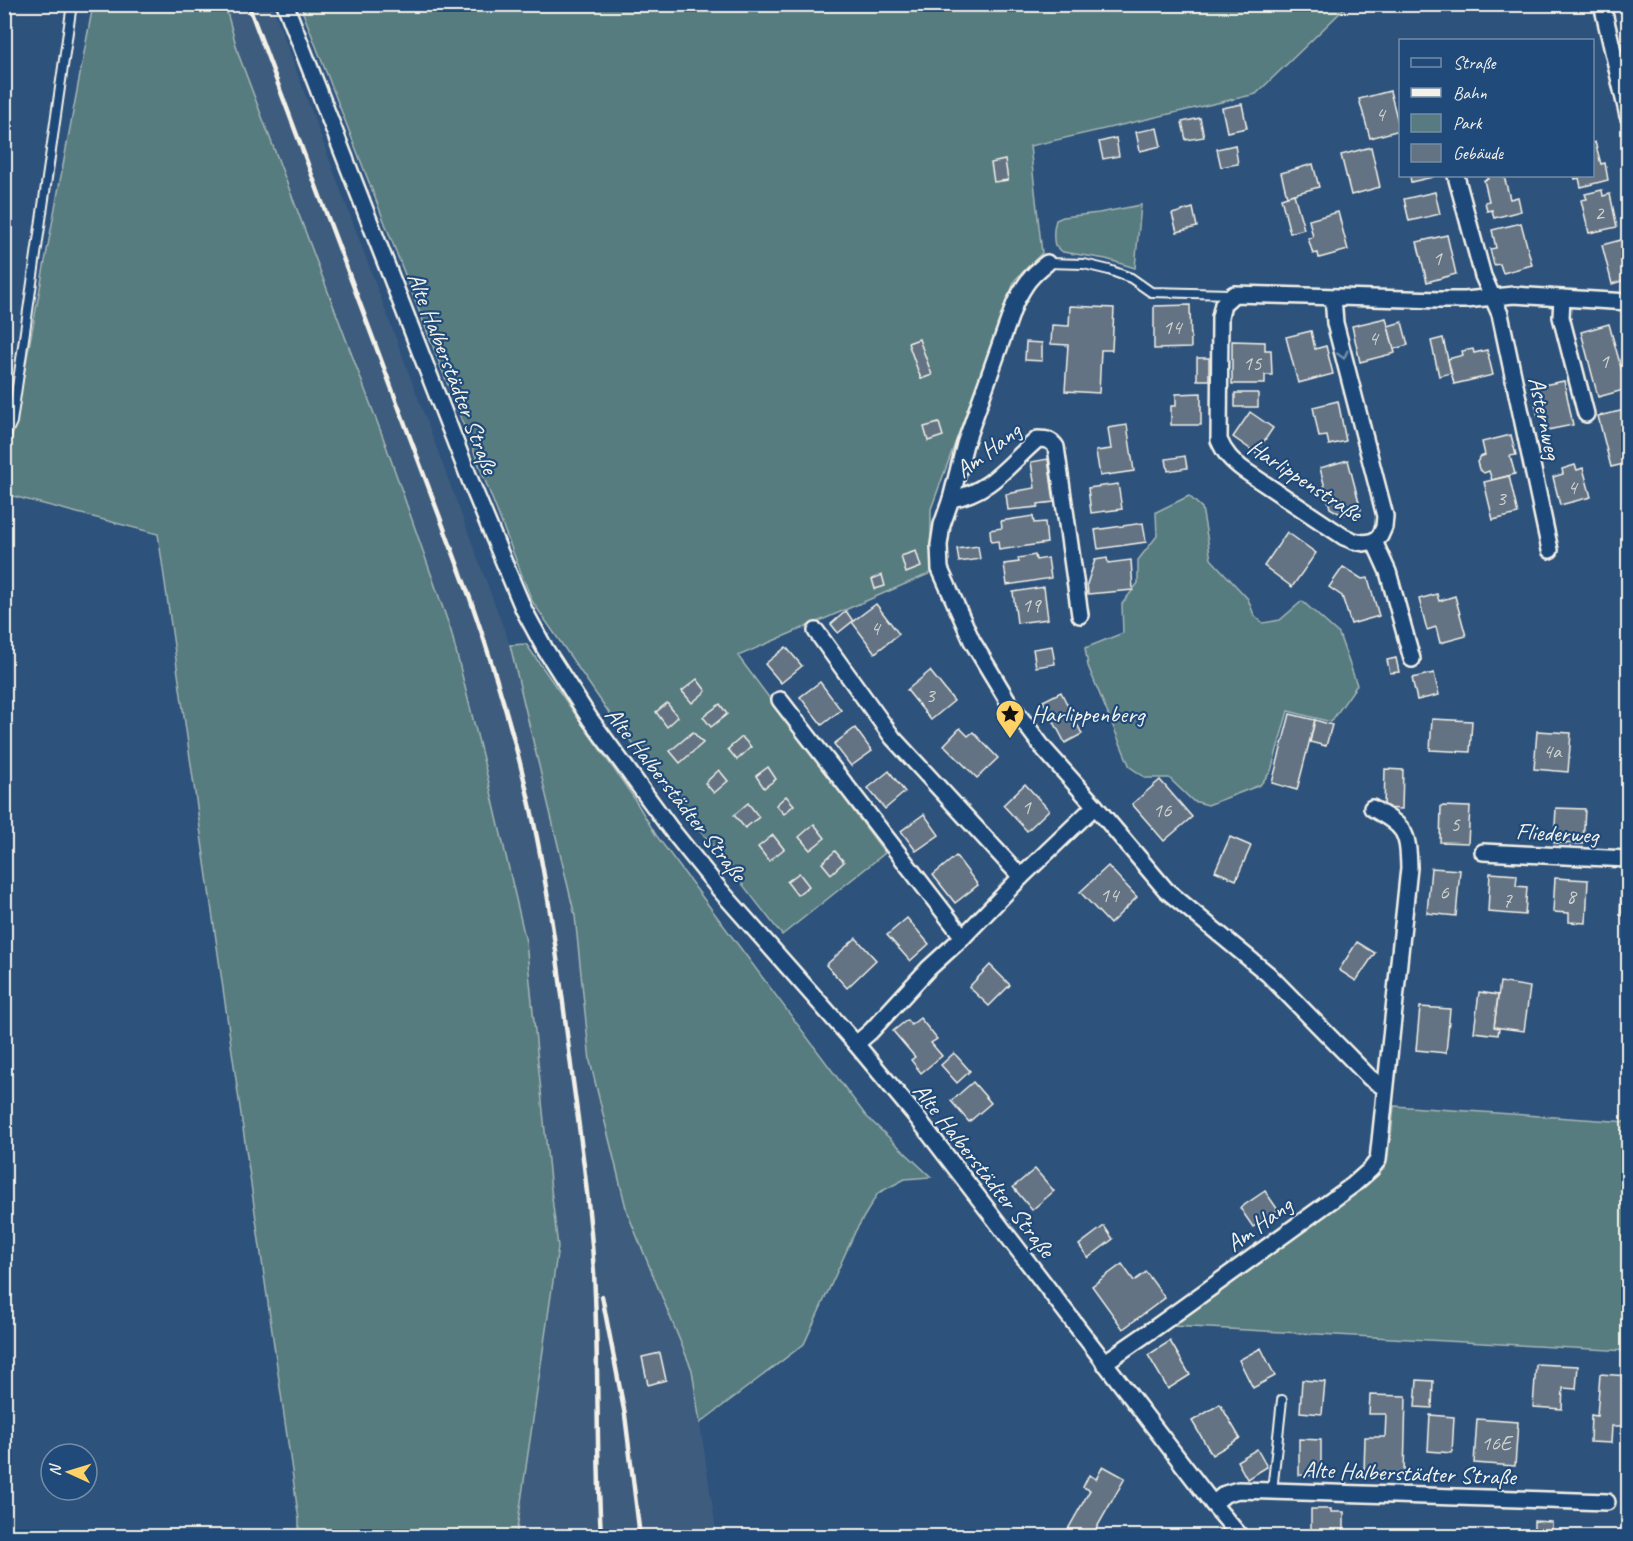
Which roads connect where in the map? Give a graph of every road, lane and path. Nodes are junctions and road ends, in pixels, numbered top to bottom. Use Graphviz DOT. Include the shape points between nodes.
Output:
graph roads {
  1 [pos="72,4"];
  2 [pos="285,4"];
  3 [pos="1602,4"];
  4 [pos="1629,116"];
  5 [pos="1456,177"];
  6 [pos="1047,263"];
  7 [pos="1234,294"];
  8 [pos="1493,296"];
  9 [pos="1333,297"];
  10 [pos="1562,298"];
  11 [pos="1629,302"];
  12 [pos="1586,414"];
  13 [pos="4,439"];
  14 [pos="951,499"];
  15 [pos="1374,541"];
  16 [pos="1550,549"];
  17 [pos="1080,615"];
  18 [pos="816,631"];
  19 [pos="1412,659"];
  20 [pos="780,700"];
  21 [pos="1095,806"];
  22 [pos="1372,808"];
  23 [pos="1483,852"];
  24 [pos="1629,860"];
  25 [pos="1021,878"];
  26 [pos="963,937"];
  27 [pos="856,1044"];
  28 [pos="1385,1088"];
  29 [pos="1104,1363"];
  30 [pos="1282,1401"];
  31 [pos="1272,1491"];
  32 [pos="1607,1502"];
  33 [pos="1213,1504"];
  34 [pos="1240,1536"];
  1 -- 13 [label="lane" via="12,422"];
  2 -- 27 [label="street, Alte Halberstädter Straße" via="472,485 545,649 590,719 670,828"];
  3 -- 4 [label="street"];
  5 -- 8 [label="street, Asternweg" via="1483,276"];
  6 -- 7 [label="lane" via="1084,264 1109,270 1131,278 1151,292"];
  6 -- 14 [label="street" via="1027,282 1015,303"];
  7 -- 9 [label="street"];
  7 -- 15 [label="street, Harlippenstraße" via="1223,304 1219,328 1219,440 1223,451 1244,470 1344,537 1364,543"];
  8 -- 9 [label="street" via="1465,300"];
  8 -- 10 [label="street"];
  8 -- 16 [label="street, Asternweg"];
  9 -- 15 [label="street, Harlippenstraße, one-way" via="1335,323 1385,516 1384,527"];
  10 -- 11 [label="street"];
  10 -- 12 [label="street" via="1561,318"];
  14 -- 17 [label="street, Am Hang" via="975,493 1006,471 1038,439 1053,442"];
  14 -- 21 [label="street, Am Hang" via="942,525 940,569 972,641 1044,749"];
  15 -- 19 [label="street, Harlippenstraße" via="1388,572"];
  18 -- 25 [label="street" via="893,738"];
  20 -- 26 [label="street"];
  21 -- 25 [label="street"];
  21 -- 28 [label="street, Am Hang" via="1166,890 1268,974"];
  22 -- 28 [label="street, Am Hang" via="1396,822 1404,833 1409,868"];
  23 -- 24 [label="street, Fliederweg"];
  25 -- 26 [label="street"];
  26 -- 27 [label="street"];
  27 -- 29 [label="street, Alte Halberstädter Straße" via="915,1115"];
  28 -- 29 [label="street, Am Hang" via="1378,1160 1371,1169"];
  29 -- 33 [label="street, Alte Halberstädter Straße"];
  30 -- 31 [label="lane"];
  31 -- 32 [label="street, Alte Halberstädter Straße"];
  31 -- 33 [label="street, Alte Halberstädter Straße" via="1238,1490"];
  33 -- 34 [label="street, Alte Halberstädter Straße"];
}
